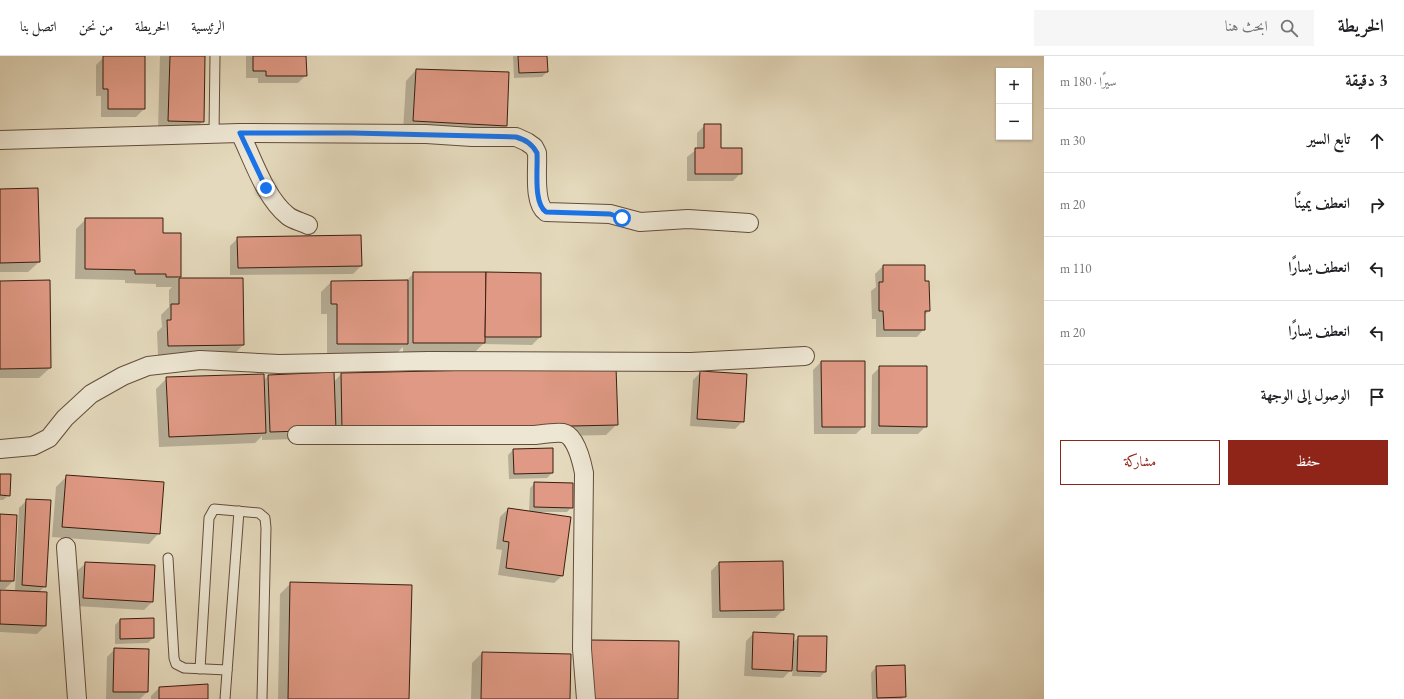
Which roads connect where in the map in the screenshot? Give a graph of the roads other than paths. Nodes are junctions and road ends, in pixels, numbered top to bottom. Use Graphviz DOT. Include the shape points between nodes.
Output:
graph roads {
  1 [pos="215,56"];
  2 [pos="240,133"];
  3 [pos="214,134"];
  4 [pos="0,140"];
  5 [pos="749,223"];
  6 [pos="308,225"];
  7 [pos="805,356"];
  8 [pos="297,435"];
  9 [pos="0,449"];
  10 [pos="239,511"];
  11 [pos="66,547"];
  12 [pos="168,558"];
  13 [pos="200,668"];
  14 [pos="227,670"];
  15 [pos="77,699"];
  16 [pos="225,699"];
  17 [pos="262,699"];
  18 [pos="586,699"];
  1 -- 3 [label="lane"];
  2 -- 3 [label="street"];
  2 -- 5 [label="street" via="516,137 534,147 537,153 537,197 541,209 546,212 610,214 640,222 688,219"];
  2 -- 6 [label="street" via="274,201 289,217"];
  3 -- 4 [label="street"];
  7 -- 9 [label="street" via="691,362 443,361 280,364 200,360 148,366 123,376 91,394 65,418 49,438 33,446"];
  8 -- 18 [label="street" via="563,433 570,436 580,456 584,473 582,649"];
  10 -- 13 [label="lane" via="214,509 209,518"];
  10 -- 14 [label="lane"];
  10 -- 17 [label="lane" via="259,513 265,518"];
  11 -- 15 [label="street"];
  12 -- 13 [label="lane" via="174,658 176,664 184,668"];
  13 -- 14 [label="lane"];
  14 -- 16 [label="lane"];
}
